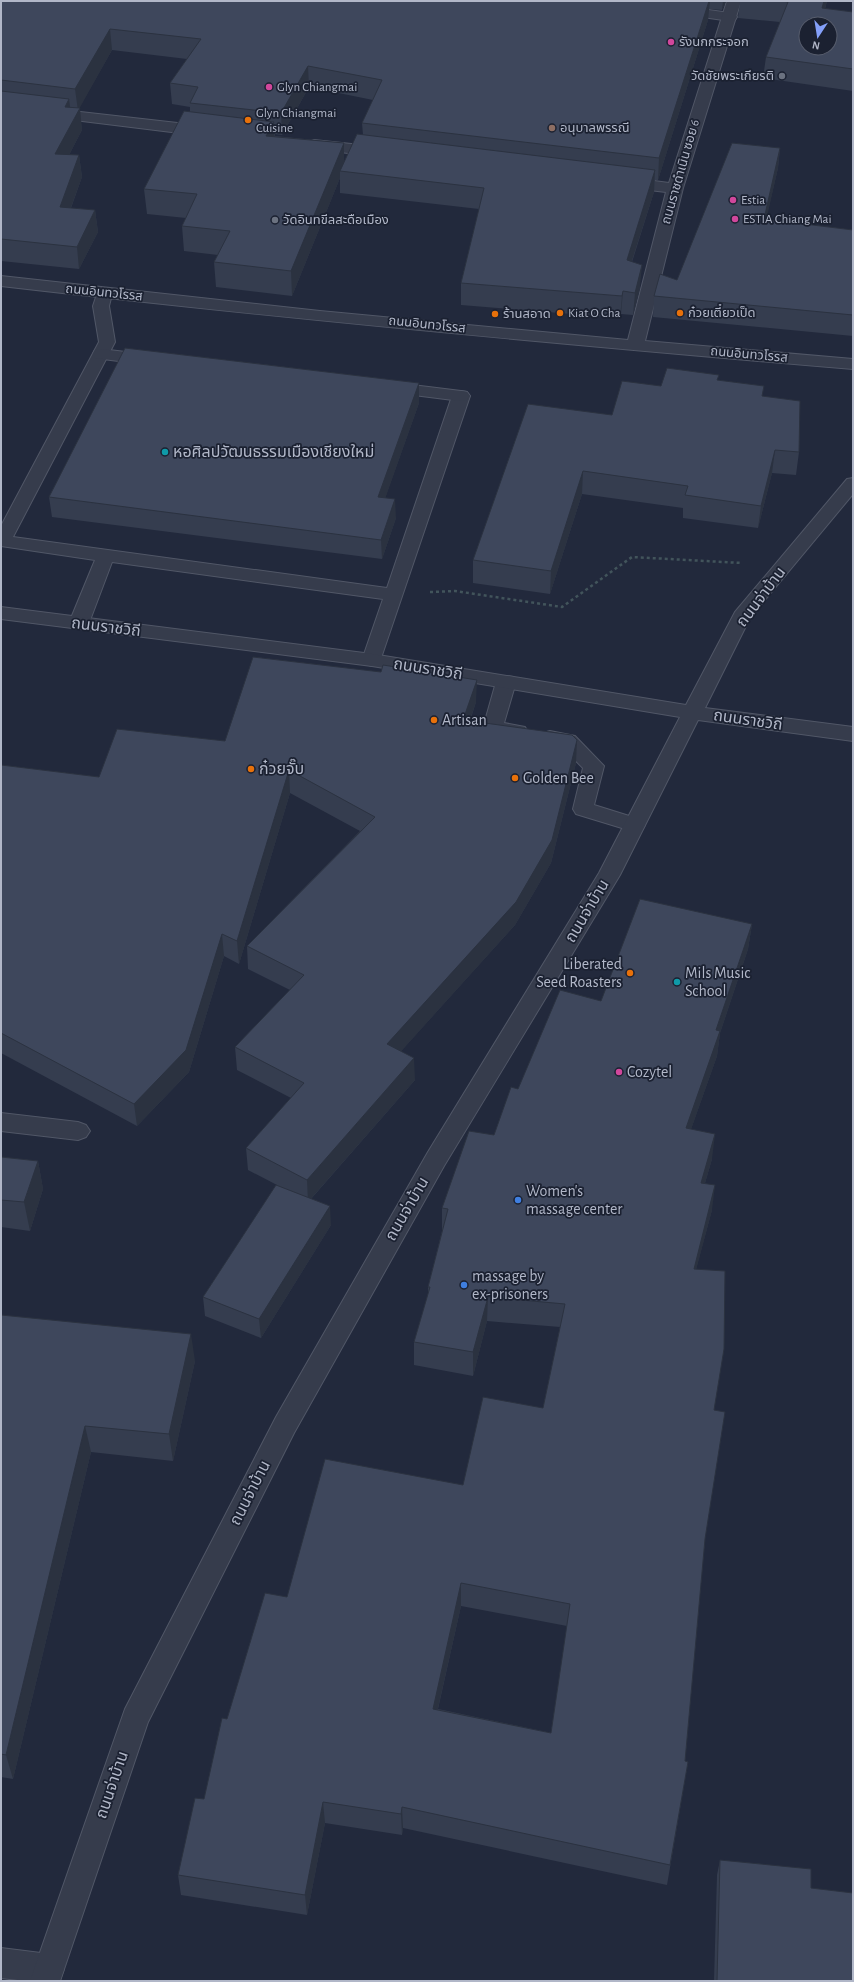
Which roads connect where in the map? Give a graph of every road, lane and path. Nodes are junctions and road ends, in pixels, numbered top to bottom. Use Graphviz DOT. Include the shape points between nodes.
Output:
graph roads {
  1 [pos="734,1"];
  2 [pos="667,8"];
  3 [pos="730,17"];
  4 [pos="1,107"];
  5 [pos="222,133"];
  6 [pos="300,143"];
  7 [pos="395,154"];
  8 [pos="606,180"];
  9 [pos="675,188"];
  10 [pos="1,281"];
  11 [pos="104,294"];
  12 [pos="635,346"];
  13 [pos="101,354"];
  14 [pos="164,362"];
  15 [pos="853,364"];
  16 [pos="375,386"];
  17 [pos="853,483"];
  18 [pos="106,555"];
  19 [pos="782,567"];
  20 [pos="394,594"];
  21 [pos="1,613"];
  22 [pos="79,623"];
  23 [pos="372,660"];
  24 [pos="506,682"];
  25 [pos="694,713"];
  26 [pos="853,734"];
  27 [pos="635,826"];
  28 [pos="1,1122"];
  29 [pos="78,1130"];
  30 [pos="1,1963"];
  31 [pos="47,1975"];
  1 -- 3 [label="street, ถนนราชดำเนิน ซอย 6"];
  2 -- 3 [label="street"];
  3 -- 9 [label="street, ถนนราชดำเนิน ซอย 6"];
  4 -- 5 [label="street"];
  6 -- 7 [label="street"];
  8 -- 9 [label="street"];
  9 -- 12 [label="street, ถนนราชดำเนิน ซอย 6"];
  10 -- 11 [label="street, ถนนอินทวโรรส"];
  11 -- 12 [label="street, ถนนอินทวโรรส"];
  11 -- 13 [label="street" via="101,306 107,342"];
  12 -- 15 [label="street, ถนนอินทวโรรส"];
  13 -- 14 [label="street"];
  13 -- 18 [label="street" via="2,540"];
  16 -- 20 [label="street" via="461,396"];
  17 -- 19 [label="street, ถนนจ่าบ้าน"];
  18 -- 20 [label="street"];
  18 -- 22 [label="street"];
  19 -- 20 [label="path" via="755,563 632,557 562,607 455,591"];
  19 -- 25 [label="street, ถนนจ่าบ้าน" via="742,616"];
  20 -- 23 [label="street"];
  21 -- 22 [label="street, ถนนราชวิถี"];
  22 -- 23 [label="street, ถนนราชวิถี"];
  23 -- 24 [label="street, ถนนราชวิถี"];
  24 -- 25 [label="street, ถนนราชวิถี"];
  24 -- 27 [label="street" via="494,728 568,741 594,766 583,809"];
  25 -- 26 [label="street, ถนนราชวิถี"];
  25 -- 27 [label="street, ถนนจ่าบ้าน"];
  27 -- 31 [label="street, ถนนจ่าบ้าน" via="609,875 436,1158 281,1432 135,1718"];
  28 -- 29 [label="street"];
  30 -- 31 [label="street"];
}
